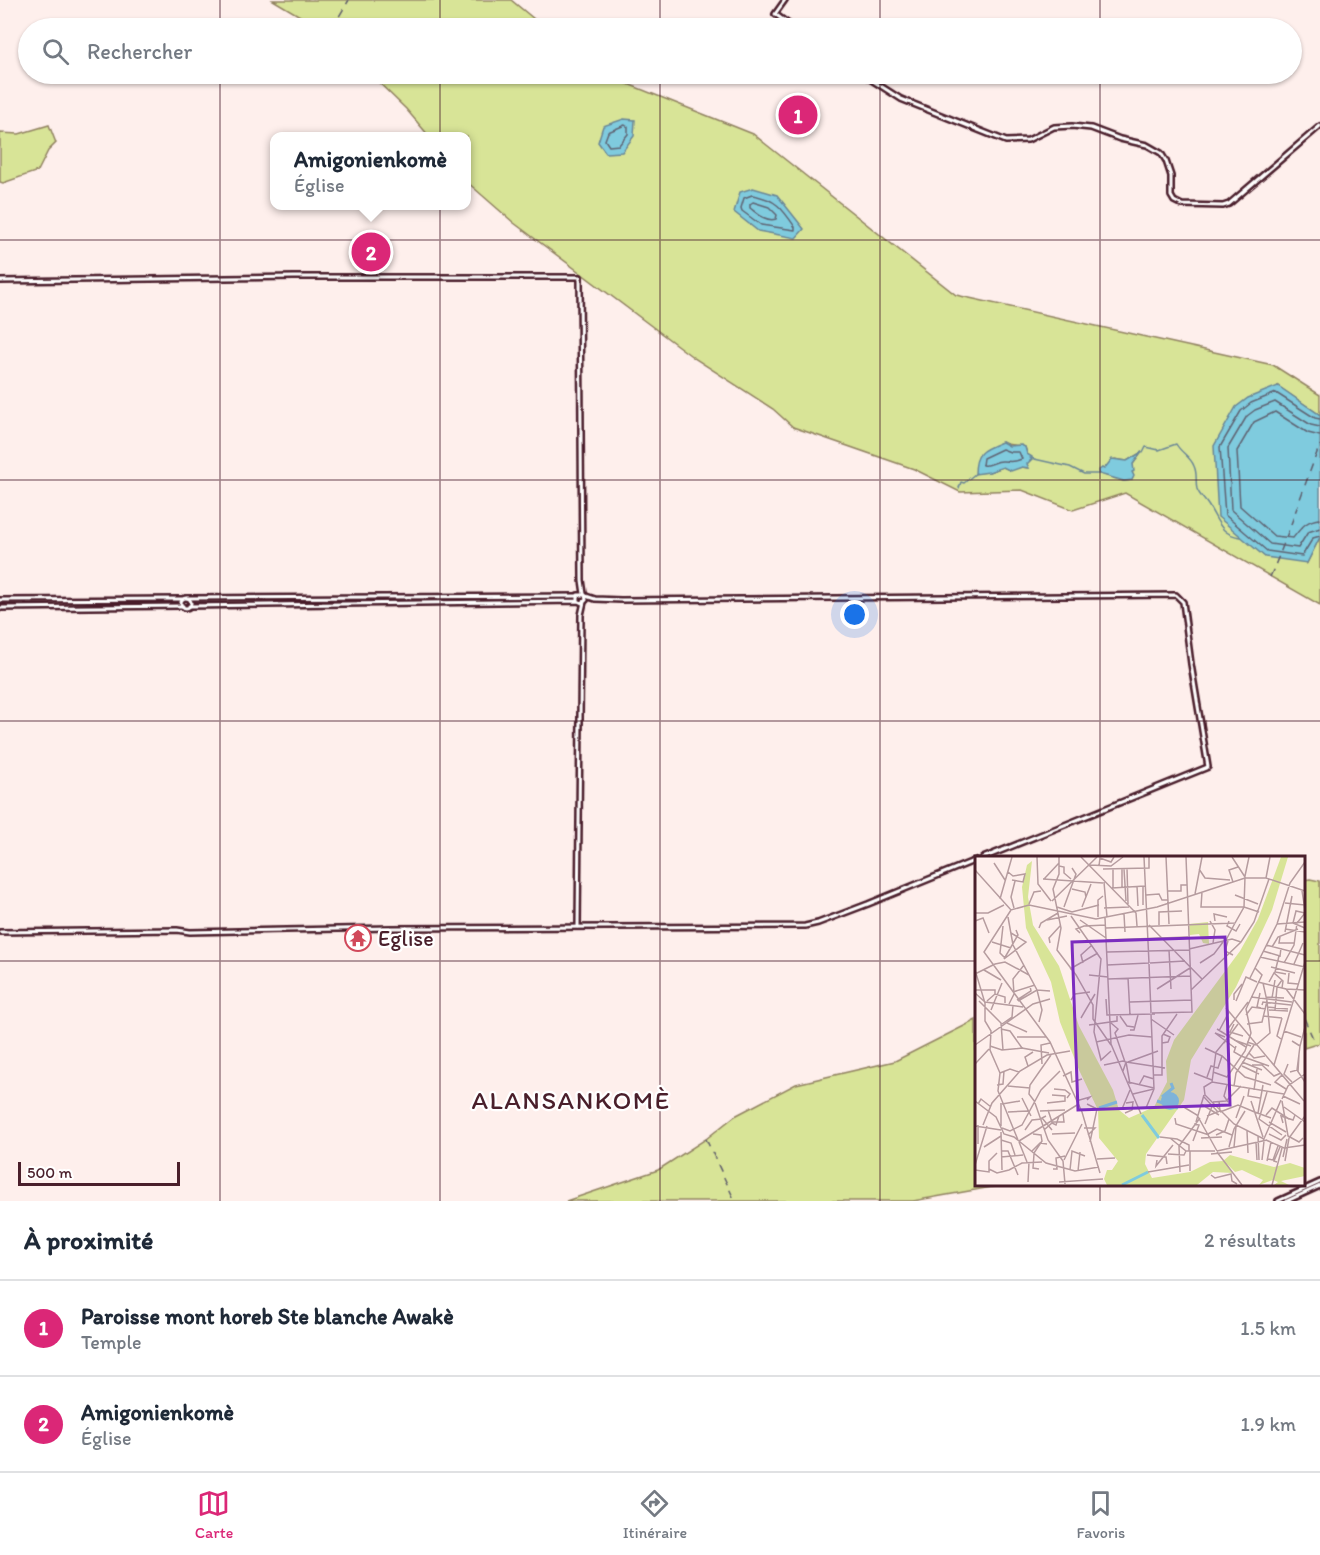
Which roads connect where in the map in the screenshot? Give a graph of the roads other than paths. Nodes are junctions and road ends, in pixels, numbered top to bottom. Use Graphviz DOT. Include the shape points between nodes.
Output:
graph roads {
  1 [pos="785,0"];
  2 [pos="780,18"];
  3 [pos="878,84"];
  4 [pos="1320,126"];
  5 [pos="0,281"];
  6 [pos="582,595"];
  7 [pos="188,598"];
  8 [pos="182,599"];
  9 [pos="596,599"];
  10 [pos="0,600"];
  11 [pos="582,602"];
  12 [pos="183,606"];
  13 [pos="189,606"];
  14 [pos="0,608"];
  15 [pos="988,856"];
  16 [pos="975,860"];
  17 [pos="578,927"];
  18 [pos="0,932"];
  19 [pos="1320,1184"];
  20 [pos="1278,1201"];
  21 [pos="1287,1201"];
  1 -- 2 [label="street" via="775,14"];
  3 -- 4 [label="street" via="901,99 1006,141 1028,140 1054,127 1072,126 1147,145 1163,156 1170,171 1171,196 1182,205 1229,204"];
  5 -- 6 [label="street" via="580,277"];
  6 -- 7 [label="street"];
  6 -- 9 [label="street"];
  6 -- 11 [label="street"];
  6 -- 11 [label="street"];
  7 -- 8 [label="street"];
  7 -- 13 [label="street"];
  8 -- 10 [label="street"];
  8 -- 12 [label="street"];
  9 -- 11 [label="street"];
  9 -- 15 [label="street" via="1181,598 1208,767"];
  11 -- 13 [label="street"];
  11 -- 17 [label="street"];
  12 -- 13 [label="street"];
  12 -- 14 [label="street"];
  16 -- 17 [label="street" via="812,925"];
  17 -- 18 [label="street"];
  19 -- 20 [label="street"];
  19 -- 21 [label="street"];
}
